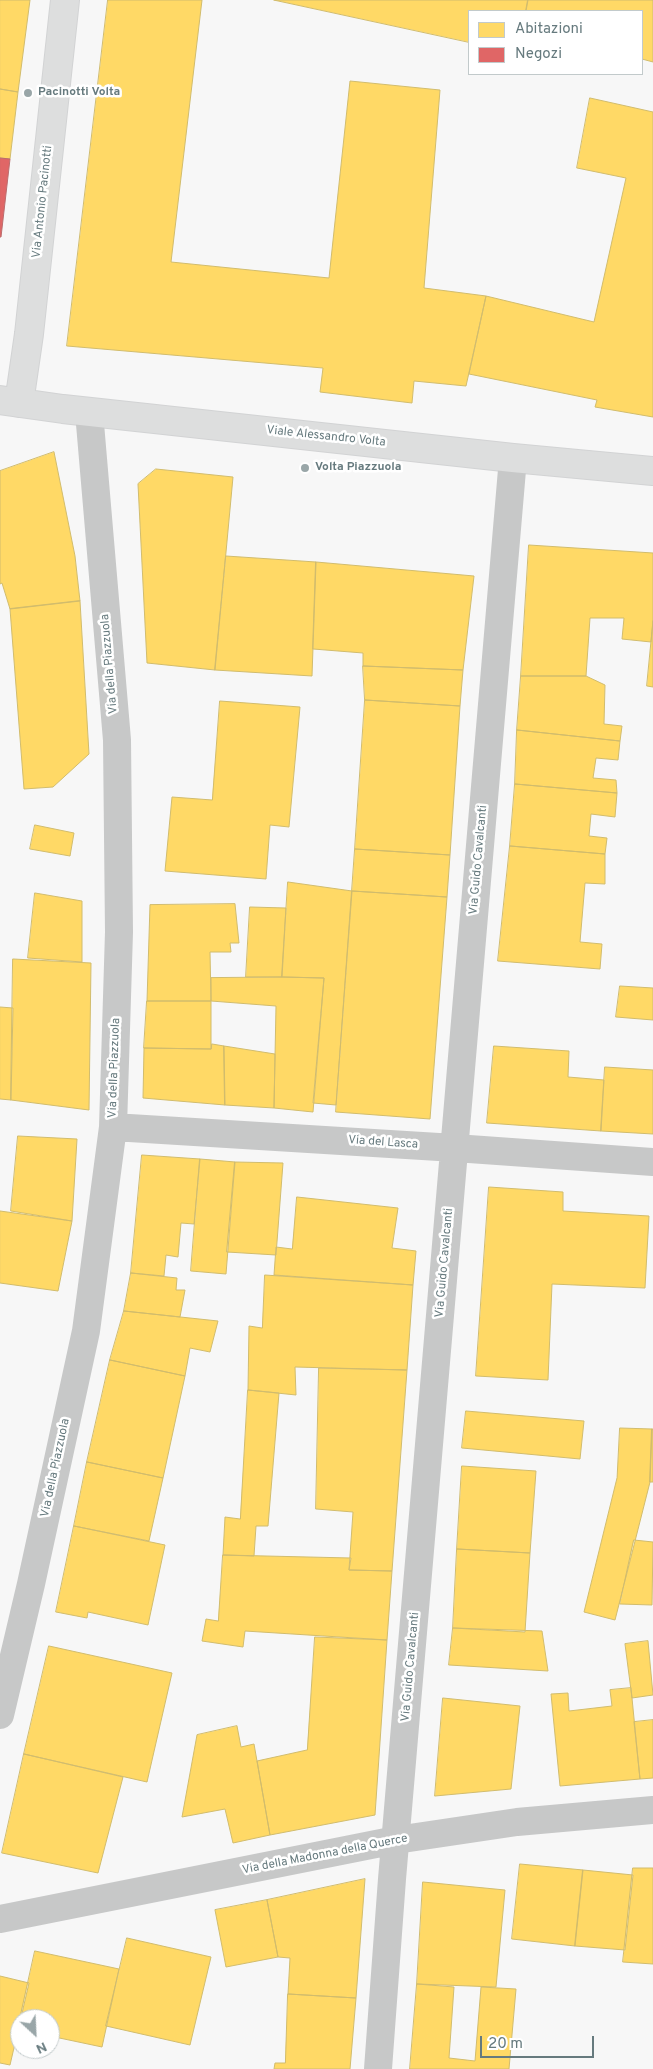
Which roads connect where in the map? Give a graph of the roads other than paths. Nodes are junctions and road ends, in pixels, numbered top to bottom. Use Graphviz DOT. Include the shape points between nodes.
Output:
graph roads {
  1 [pos="65,0"];
  2 [pos="10,401"];
  3 [pos="89,412"];
  4 [pos="513,458"];
  5 [pos="653,470"];
  6 [pos="113,1127"];
  7 [pos="455,1148"];
  8 [pos="653,1162"];
  9 [pos="0,1715"];
  10 [pos="653,1810"];
  11 [pos="396,1840"];
  12 [pos="0,1919"];
  13 [pos="378,2069"];
  1 -- 2 [label="main road, Via Antonio Pacinotti" via="29,334"];
  2 -- 3 [label="main road, Viale Alessandro Volta"];
  3 -- 4 [label="main road, Viale Alessandro Volta"];
  3 -- 6 [label="street, Via della Piazzuola" via="116,740 119,932"];
  4 -- 5 [label="main road, Viale Alessandro Volta"];
  4 -- 7 [label="street, Via Guido Cavalcanti"];
  6 -- 7 [label="street, Via del Lasca"];
  6 -- 9 [label="street, Via della Piazzuola" via="86,1331"];
  7 -- 8 [label="street, Via del Lasca"];
  7 -- 11 [label="street, Via Guido Cavalcanti"];
  10 -- 11 [label="street, Via della Madonna della Querce" via="517,1822"];
  11 -- 12 [label="street, Via della Madonna della Querce"];
  11 -- 13 [label="street, Via Guido Cavalcanti"];
}
